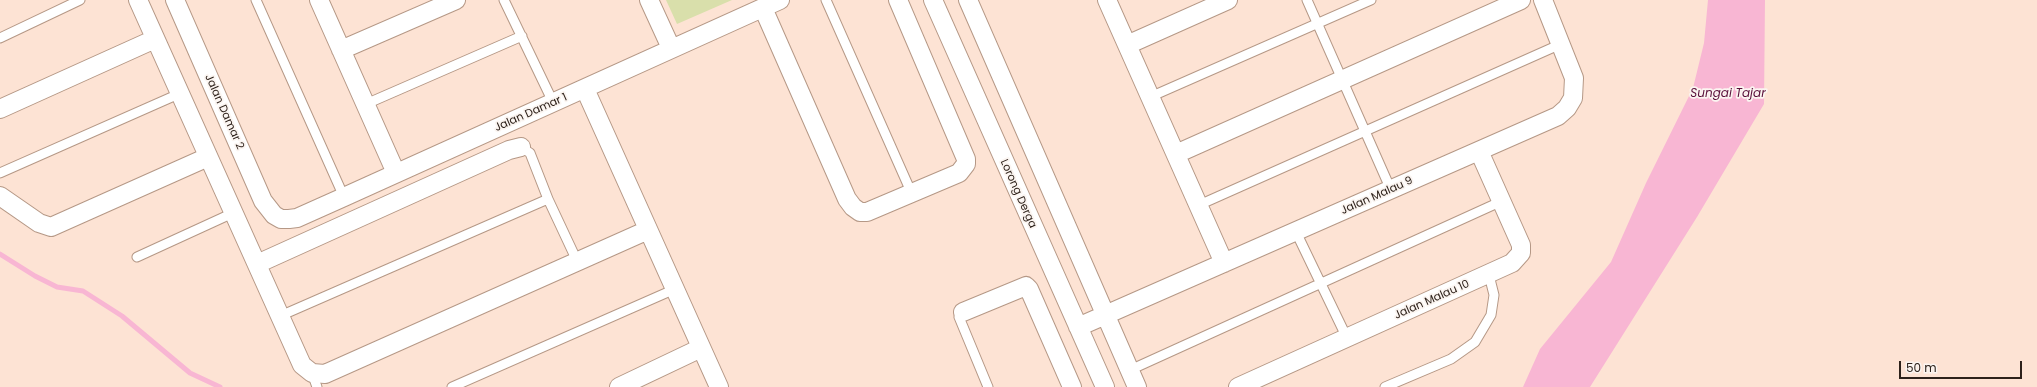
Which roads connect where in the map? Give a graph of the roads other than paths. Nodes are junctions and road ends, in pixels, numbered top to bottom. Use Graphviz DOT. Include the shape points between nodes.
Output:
graph roads {
  1 [pos="80,0"];
  2 [pos="138,0"];
  3 [pos="177,0"];
  4 [pos="256,0"];
  5 [pos="319,0"];
  6 [pos="456,0"];
  7 [pos="504,0"];
  8 [pos="649,0"];
  9 [pos="780,0"];
  10 [pos="826,0"];
  11 [pos="898,0"];
  12 [pos="933,0"];
  13 [pos="968,0"];
  14 [pos="1107,0"];
  15 [pos="1228,0"];
  16 [pos="1307,0"];
  17 [pos="1371,0"];
  18 [pos="1521,0"];
  19 [pos="1543,0"];
  20 [pos="763,8"];
  21 [pos="1318,23"];
  22 [pos="522,36"];
  23 [pos="0,38"];
  24 [pos="155,38"];
  25 [pos="1561,44"];
  26 [pos="1127,45"];
  27 [pos="670,48"];
  28 [pos="341,50"];
  29 [pos="1343,79"];
  30 [pos="585,89"];
  31 [pos="181,93"];
  32 [pos="1150,97"];
  33 [pos="553,102"];
  34 [pos="366,104"];
  35 [pos="0,109"];
  36 [pos="1365,131"];
  37 [pos="521,147"];
  38 [pos="1479,151"];
  39 [pos="1176,154"];
  40 [pos="208,157"];
  41 [pos="0,172"];
  42 [pos="396,173"];
  43 [pos="1391,190"];
  44 [pos="912,194"];
  45 [pos="0,196"];
  46 [pos="344,197"];
  47 [pos="548,199"];
  48 [pos="1502,201"];
  49 [pos="1199,205"];
  50 [pos="233,213"];
  51 [pos="281,219"];
  52 [pos="648,230"];
  53 [pos="1296,232"];
  54 [pos="138,257"];
  55 [pos="578,263"];
  56 [pos="1224,263"];
  57 [pos="257,264"];
  58 [pos="1489,275"];
  59 [pos="1321,284"];
  60 [pos="675,289"];
  61 [pos="963,312"];
  62 [pos="280,316"];
  63 [pos="1106,316"];
  64 [pos="1078,327"];
  65 [pos="1347,338"];
  66 [pos="701,348"];
  67 [pos="1130,370"];
  68 [pos="314,380"];
  69 [pos="452,387"];
  70 [pos="619,387"];
  71 [pos="719,387"];
  72 [pos="988,387"];
  73 [pos="1072,387"];
  74 [pos="1105,387"];
  75 [pos="1137,387"];
  76 [pos="1238,387"];
  77 [pos="1385,387"];
  1 -- 23 [label="lane"];
  2 -- 24 [label="street"];
  3 -- 51 [label="street, Jalan Damar 2" via="263,201 268,209"];
  4 -- 46 [label="lane"];
  5 -- 28 [label="street"];
  6 -- 28 [label="street"];
  7 -- 22 [label="lane"];
  8 -- 27 [label="street"];
  9 -- 20 [label="street, Jalan Damar 1"];
  10 -- 44 [label="lane"];
  11 -- 44 [label="street" via="966,160 959,173"];
  12 -- 64 [label="street, Lorong Derga"];
  13 -- 63 [label="street"];
  14 -- 26 [label="street"];
  15 -- 26 [label="street"];
  16 -- 21 [label="lane"];
  17 -- 21 [label="lane"];
  18 -- 29 [label="street"];
  19 -- 25 [label="street, Jalan Malau 9"];
  20 -- 27 [label="street, Jalan Damar 1"];
  20 -- 44 [label="street" via="844,192 853,207 860,212 868,212"];
  21 -- 29 [label="lane"];
  21 -- 32 [label="lane"];
  22 -- 33 [label="lane"];
  22 -- 34 [label="lane"];
  24 -- 31 [label="street"];
  24 -- 35 [label="street"];
  25 -- 36 [label="lane"];
  25 -- 38 [label="street, Jalan Malau 9" via="1574,78 1573,98 1567,108 1558,116"];
  26 -- 32 [label="street"];
  27 -- 30 [label="street, Jalan Damar 1"];
  28 -- 34 [label="street"];
  29 -- 36 [label="lane"];
  29 -- 39 [label="street"];
  30 -- 33 [label="street, Jalan Damar 1"];
  30 -- 52 [label="street"];
  31 -- 40 [label="street"];
  31 -- 41 [label="lane"];
  32 -- 39 [label="street"];
  33 -- 42 [label="street, Jalan Damar 1"];
  34 -- 42 [label="street"];
  36 -- 43 [label="lane"];
  36 -- 49 [label="lane"];
  37 -- 47 [label="lane" via="530,153"];
  37 -- 57 [label="street" via="502,153"];
  38 -- 43 [label="street, Jalan Malau 9"];
  38 -- 48 [label="street, Jalan Malau 10"];
  39 -- 49 [label="street"];
  40 -- 45 [label="street" via="51,227 39,223"];
  40 -- 50 [label="street"];
  42 -- 46 [label="street, Jalan Damar 1"];
  43 -- 53 [label="street, Jalan Malau 9"];
  46 -- 51 [label="street, Jalan Damar 1" via="297,218"];
  47 -- 55 [label="lane"];
  47 -- 62 [label="lane"];
  48 -- 58 [label="street, Jalan Malau 10" via="1521,246 1521,252 1512,263"];
  48 -- 59 [label="lane"];
  49 -- 56 [label="street"];
  50 -- 54 [label="lane"];
  50 -- 57 [label="street"];
  52 -- 55 [label="street"];
  52 -- 60 [label="street"];
  53 -- 56 [label="street, Jalan Malau 9"];
  53 -- 59 [label="lane"];
  55 -- 68 [label="street"];
  56 -- 63 [label="street, Jalan Malau 9"];
  57 -- 62 [label="street"];
  58 -- 65 [label="street, Jalan Malau 10"];
  58 -- 77 [label="lane" via="1494,295 1491,315 1475,342 1451,359"];
  59 -- 65 [label="lane"];
  59 -- 67 [label="lane"];
  60 -- 66 [label="street"];
  60 -- 69 [label="lane"];
  61 -- 72 [label="lane" via="959,317"];
  61 -- 73 [label="street" via="1026,286 1029,288"];
  62 -- 68 [label="street" via="302,365"];
  63 -- 64 [label="street, Jalan Malau 9"];
  63 -- 67 [label="street"];
  64 -- 74 [label="street, Lorong Derga"];
  65 -- 76 [label="street, Jalan Malau 10"];
  66 -- 70 [label="street"];
  66 -- 71 [label="street"];
  67 -- 75 [label="street"];
}
